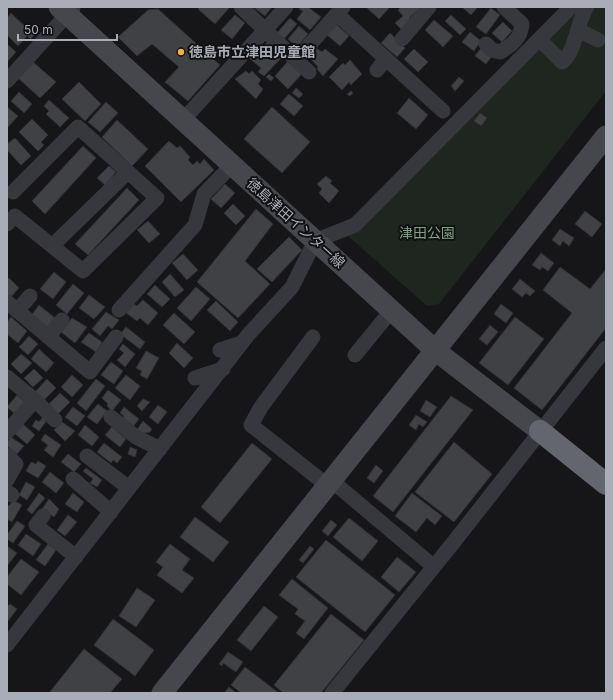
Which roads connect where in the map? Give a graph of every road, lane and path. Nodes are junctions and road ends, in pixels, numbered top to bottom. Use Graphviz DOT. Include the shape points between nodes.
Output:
graph roads {
  1 [pos="241,7"];
  2 [pos="286,7"];
  3 [pos="429,7"];
  4 [pos="504,7"];
  5 [pos="571,7"];
  6 [pos="587,7"];
  7 [pos="67,10"];
  8 [pos="340,11"];
  9 [pos="264,30"];
  10 [pos="578,30"];
  11 [pos="518,36"];
  12 [pos="402,39"];
  13 [pos="540,40"];
  14 [pos="598,40"];
  15 [pos="486,44"];
  16 [pos="296,60"];
  17 [pos="508,71"];
  18 [pos="309,72"];
  19 [pos="7,81"];
  20 [pos="443,111"];
  21 [pos="182,120"];
  22 [pos="606,136"];
  23 [pos="232,166"];
  24 [pos="128,172"];
  25 [pos="13,192"];
  26 [pos="7,224"];
  27 [pos="315,241"];
  28 [pos="52,246"];
  29 [pos="30,296"];
  30 [pos="12,307"];
  31 [pos="119,310"];
  32 [pos="391,311"];
  33 [pos="62,320"];
  34 [pos="48,337"];
  35 [pos="116,337"];
  36 [pos="313,337"];
  37 [pos="242,343"];
  38 [pos="606,348"];
  39 [pos="220,350"];
  40 [pos="436,352"];
  41 [pos="355,356"];
  42 [pos="223,369"];
  43 [pos="7,377"];
  44 [pos="195,378"];
  45 [pos="34,400"];
  46 [pos="111,417"];
  47 [pos="55,420"];
  48 [pos="540,431"];
  49 [pos="7,432"];
  50 [pos="160,449"];
  51 [pos="7,454"];
  52 [pos="87,456"];
  53 [pos="73,479"];
  54 [pos="7,480"];
  55 [pos="330,484"];
  56 [pos="606,484"];
  57 [pos="129,488"];
  58 [pos="111,512"];
  59 [pos="36,525"];
  60 [pos="76,557"];
  61 [pos="433,566"];
  62 [pos="8,642"];
  63 [pos="162,693"];
  64 [pos="332,693"];
  1 -- 9 [label="street"];
  2 -- 9 [label="street"];
  3 -- 12 [label="street"];
  4 -- 11 [label="street" via="522,24 522,33"];
  5 -- 13 [label="street"];
  6 -- 10 [label="street"];
  7 -- 19 [label="street"];
  7 -- 21 [label="street, 徳島津田インター線"];
  8 -- 16 [label="street"];
  8 -- 20 [label="street" via="382,65"];
  9 -- 16 [label="street"];
  9 -- 21 [label="street"];
  10 -- 13 [label="street" via="567,59 562,62"];
  10 -- 14 [label="street"];
  11 -- 15 [label="street" via="500,52 492,50"];
  11 -- 17 [label="street" via="518,46"];
  13 -- 17 [label="street"];
  16 -- 18 [label="street"];
  17 -- 27 [label="street" via="355,225"];
  21 -- 23 [label="street, 徳島津田インター線"];
  22 -- 40 [label="street"];
  23 -- 27 [label="street, 徳島津田インター線"];
  23 -- 31 [label="street" via="204,194 195,225"];
  24 -- 25 [label="street" via="78,127"];
  24 -- 28 [label="street"];
  24 -- 28 [label="street" via="157,198 83,271"];
  26 -- 28 [label="street" via="15,216"];
  27 -- 32 [label="street, 徳島津田インター線"];
  27 -- 37 [label="street" via="292,286"];
  29 -- 30 [label="street"];
  30 -- 34 [label="street"];
  32 -- 40 [label="street, 徳島津田インター線"];
  32 -- 41 [label="street"];
  33 -- 34 [label="street"];
  34 -- 35 [label="street" via="90,372"];
  36 -- 55 [label="street" via="261,407 251,425"];
  37 -- 39 [label="street"];
  37 -- 42 [label="street"];
  38 -- 48 [label="street"];
  40 -- 48 [label="street, 徳島津田インター線"];
  40 -- 55 [label="street"];
  42 -- 44 [label="street"];
  42 -- 50 [label="street"];
  43 -- 45 [label="street"];
  45 -- 47 [label="street"];
  45 -- 49 [label="street"];
  46 -- 50 [label="street" via="136,437"];
  48 -- 56 [label="highway"];
  48 -- 61 [label="street"];
  50 -- 57 [label="street"];
  51 -- 54 [label="street" via="16,464"];
  52 -- 57 [label="street"];
  53 -- 58 [label="street"];
  55 -- 61 [label="street"];
  55 -- 63 [label="street"];
  57 -- 58 [label="street"];
  58 -- 60 [label="street"];
  59 -- 60 [label="street"];
  60 -- 62 [label="street"];
  61 -- 64 [label="street"];
}
